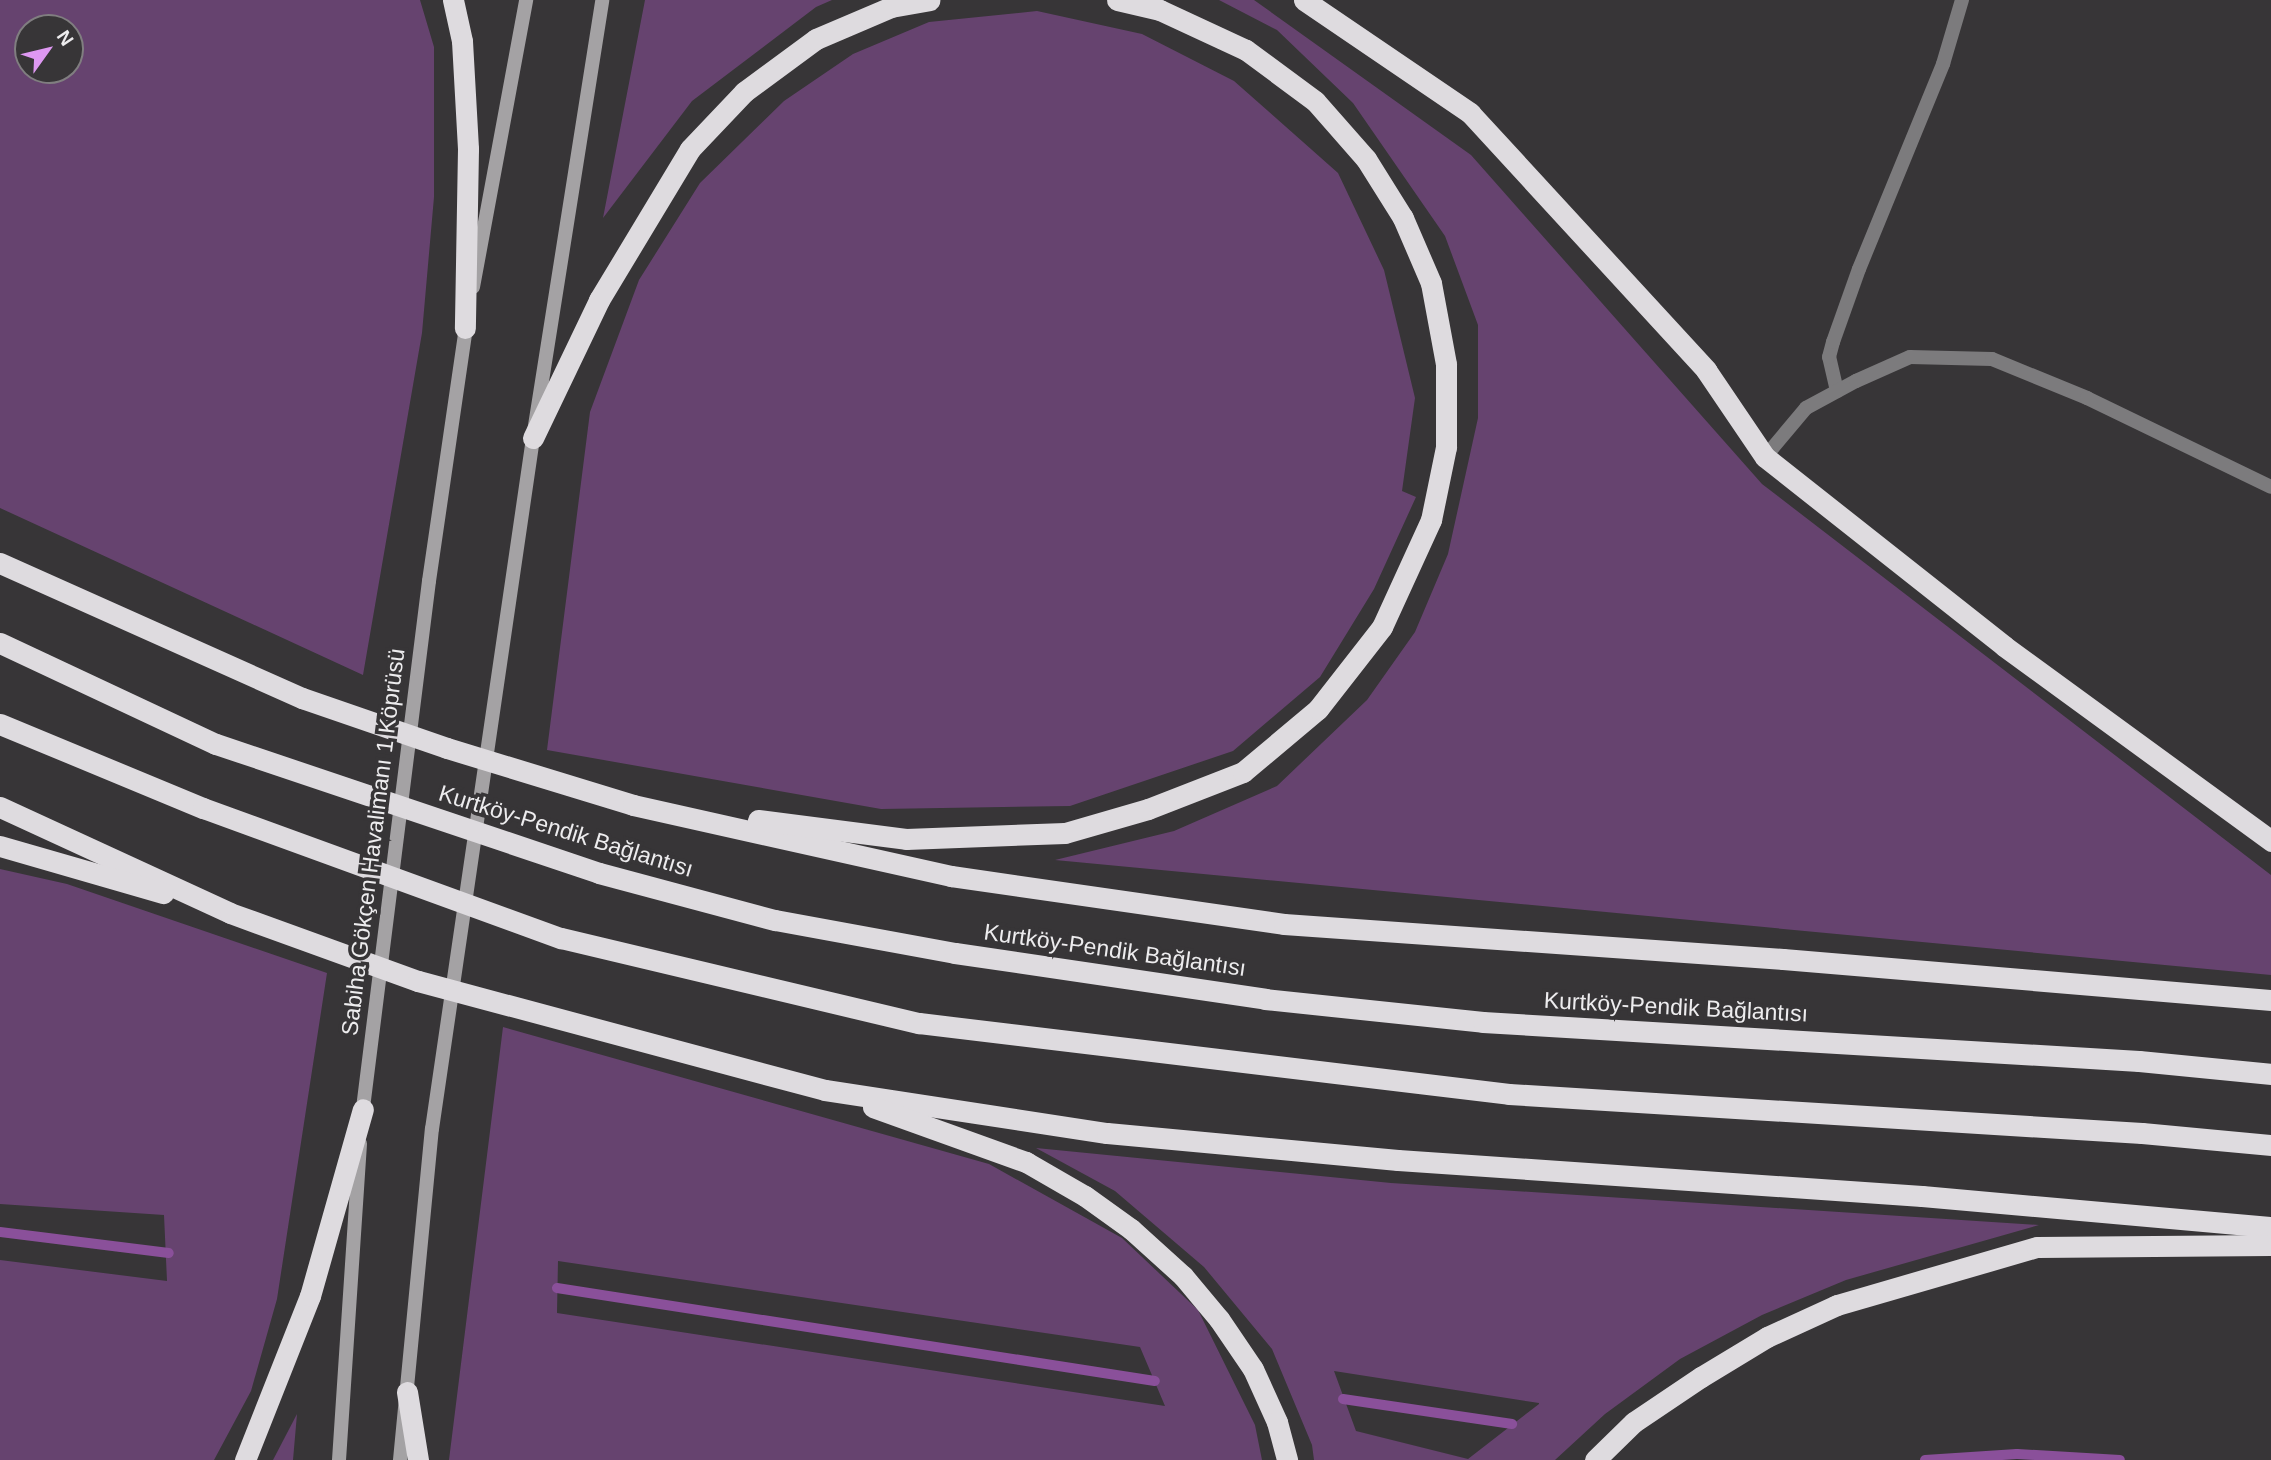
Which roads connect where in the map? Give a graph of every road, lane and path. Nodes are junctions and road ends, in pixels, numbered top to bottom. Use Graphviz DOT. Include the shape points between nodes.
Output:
graph roads {
  1 [pos="453,0"];
  2 [pos="526,0"];
  3 [pos="602,0"];
  4 [pos="929,0"];
  5 [pos="1116,0"];
  6 [pos="1304,0"];
  7 [pos="1962,0"];
  8 [pos="466,328"];
  9 [pos="1837,391"];
  10 [pos="533,438"];
  11 [pos="1765,457"];
  12 [pos="2271,487"];
  13 [pos="0,563"];
  14 [pos="0,643"];
  15 [pos="0,724"];
  16 [pos="634,805"];
  17 [pos="0,807"];
  18 [pos="2271,841"];
  19 [pos="0,846"];
  20 [pos="230,913"];
  21 [pos="2271,1000"];
  22 [pos="2271,1074"];
  23 [pos="825,1090"];
  24 [pos="363,1109"];
  25 [pos="2271,1145"];
  26 [pos="2271,1227"];
  27 [pos="2271,1245"];
  28 [pos="407,1392"];
  29 [pos="245,1460"];
  30 [pos="339,1460"];
  31 [pos="400,1460"];
  32 [pos="418,1460"];
  33 [pos="1287,1460"];
  34 [pos="1595,1460"];
  1 -- 8 [label="highway" via="462,41 468,149"];
  2 -- 8 [label="main road, Sabiha Gökçen Havalimanı 1 Köprüsü"];
  3 -- 10 [label="main road"];
  4 -- 10 [label="highway" via="891,7 816,39 744,92 690,149 599,300"];
  5 -- 16 [label="highway" via="1160,10 1246,50 1315,101 1366,159 1403,218 1431,284 1447,364 1446,447 1431,520 1382,627 1318,709 1243,772 1148,809 1065,833 906,839"];
  6 -- 11 [label="highway" via="1470,113 1706,370"];
  7 -- 9 [label="lane" via="1943,64 1833,342 1829,357"];
  8 -- 24 [label="main road, Sabiha Gökçen Havalimanı 1 Köprüsü" via="429,580"];
  9 -- 11 [label="lane" via="1807,408"];
  9 -- 12 [label="lane" via="1910,357 1992,359 2087,398"];
  10 -- 28 [label="main road" via="432,1129"];
  11 -- 18 [label="highway" via="2004,646"];
  13 -- 16 [label="highway" via="302,698"];
  14 -- 22 [label="highway, Kurtköy-Pendik Bağlantısı" via="216,744 599,873 788,922 955,953 1252,997 1483,1022 2139,1061"];
  15 -- 25 [label="highway" via="203,808 561,938 919,1023 1509,1094"];
  16 -- 21 [label="highway" via="951,876 1284,924"];
  17 -- 20 [label="highway"];
  19 -- 20 [label="highway"];
  20 -- 23 [label="highway" via="418,981"];
  23 -- 26 [label="highway" via="1121,1134 1398,1160 1922,1196"];
  23 -- 33 [label="highway" via="1026,1161 1131,1229 1183,1276 1253,1369 1277,1422"];
  24 -- 29 [label="highway" via="310,1296"];
  24 -- 30 [label="main road, Sabiha Gökçen Havalimanı 1 Köprüsü"];
  27 -- 34 [label="highway" via="2037,1247 1838,1305 1766,1337 1701,1377 1634,1422"];
  28 -- 31 [label="main road"];
  28 -- 32 [label="highway"];
}
